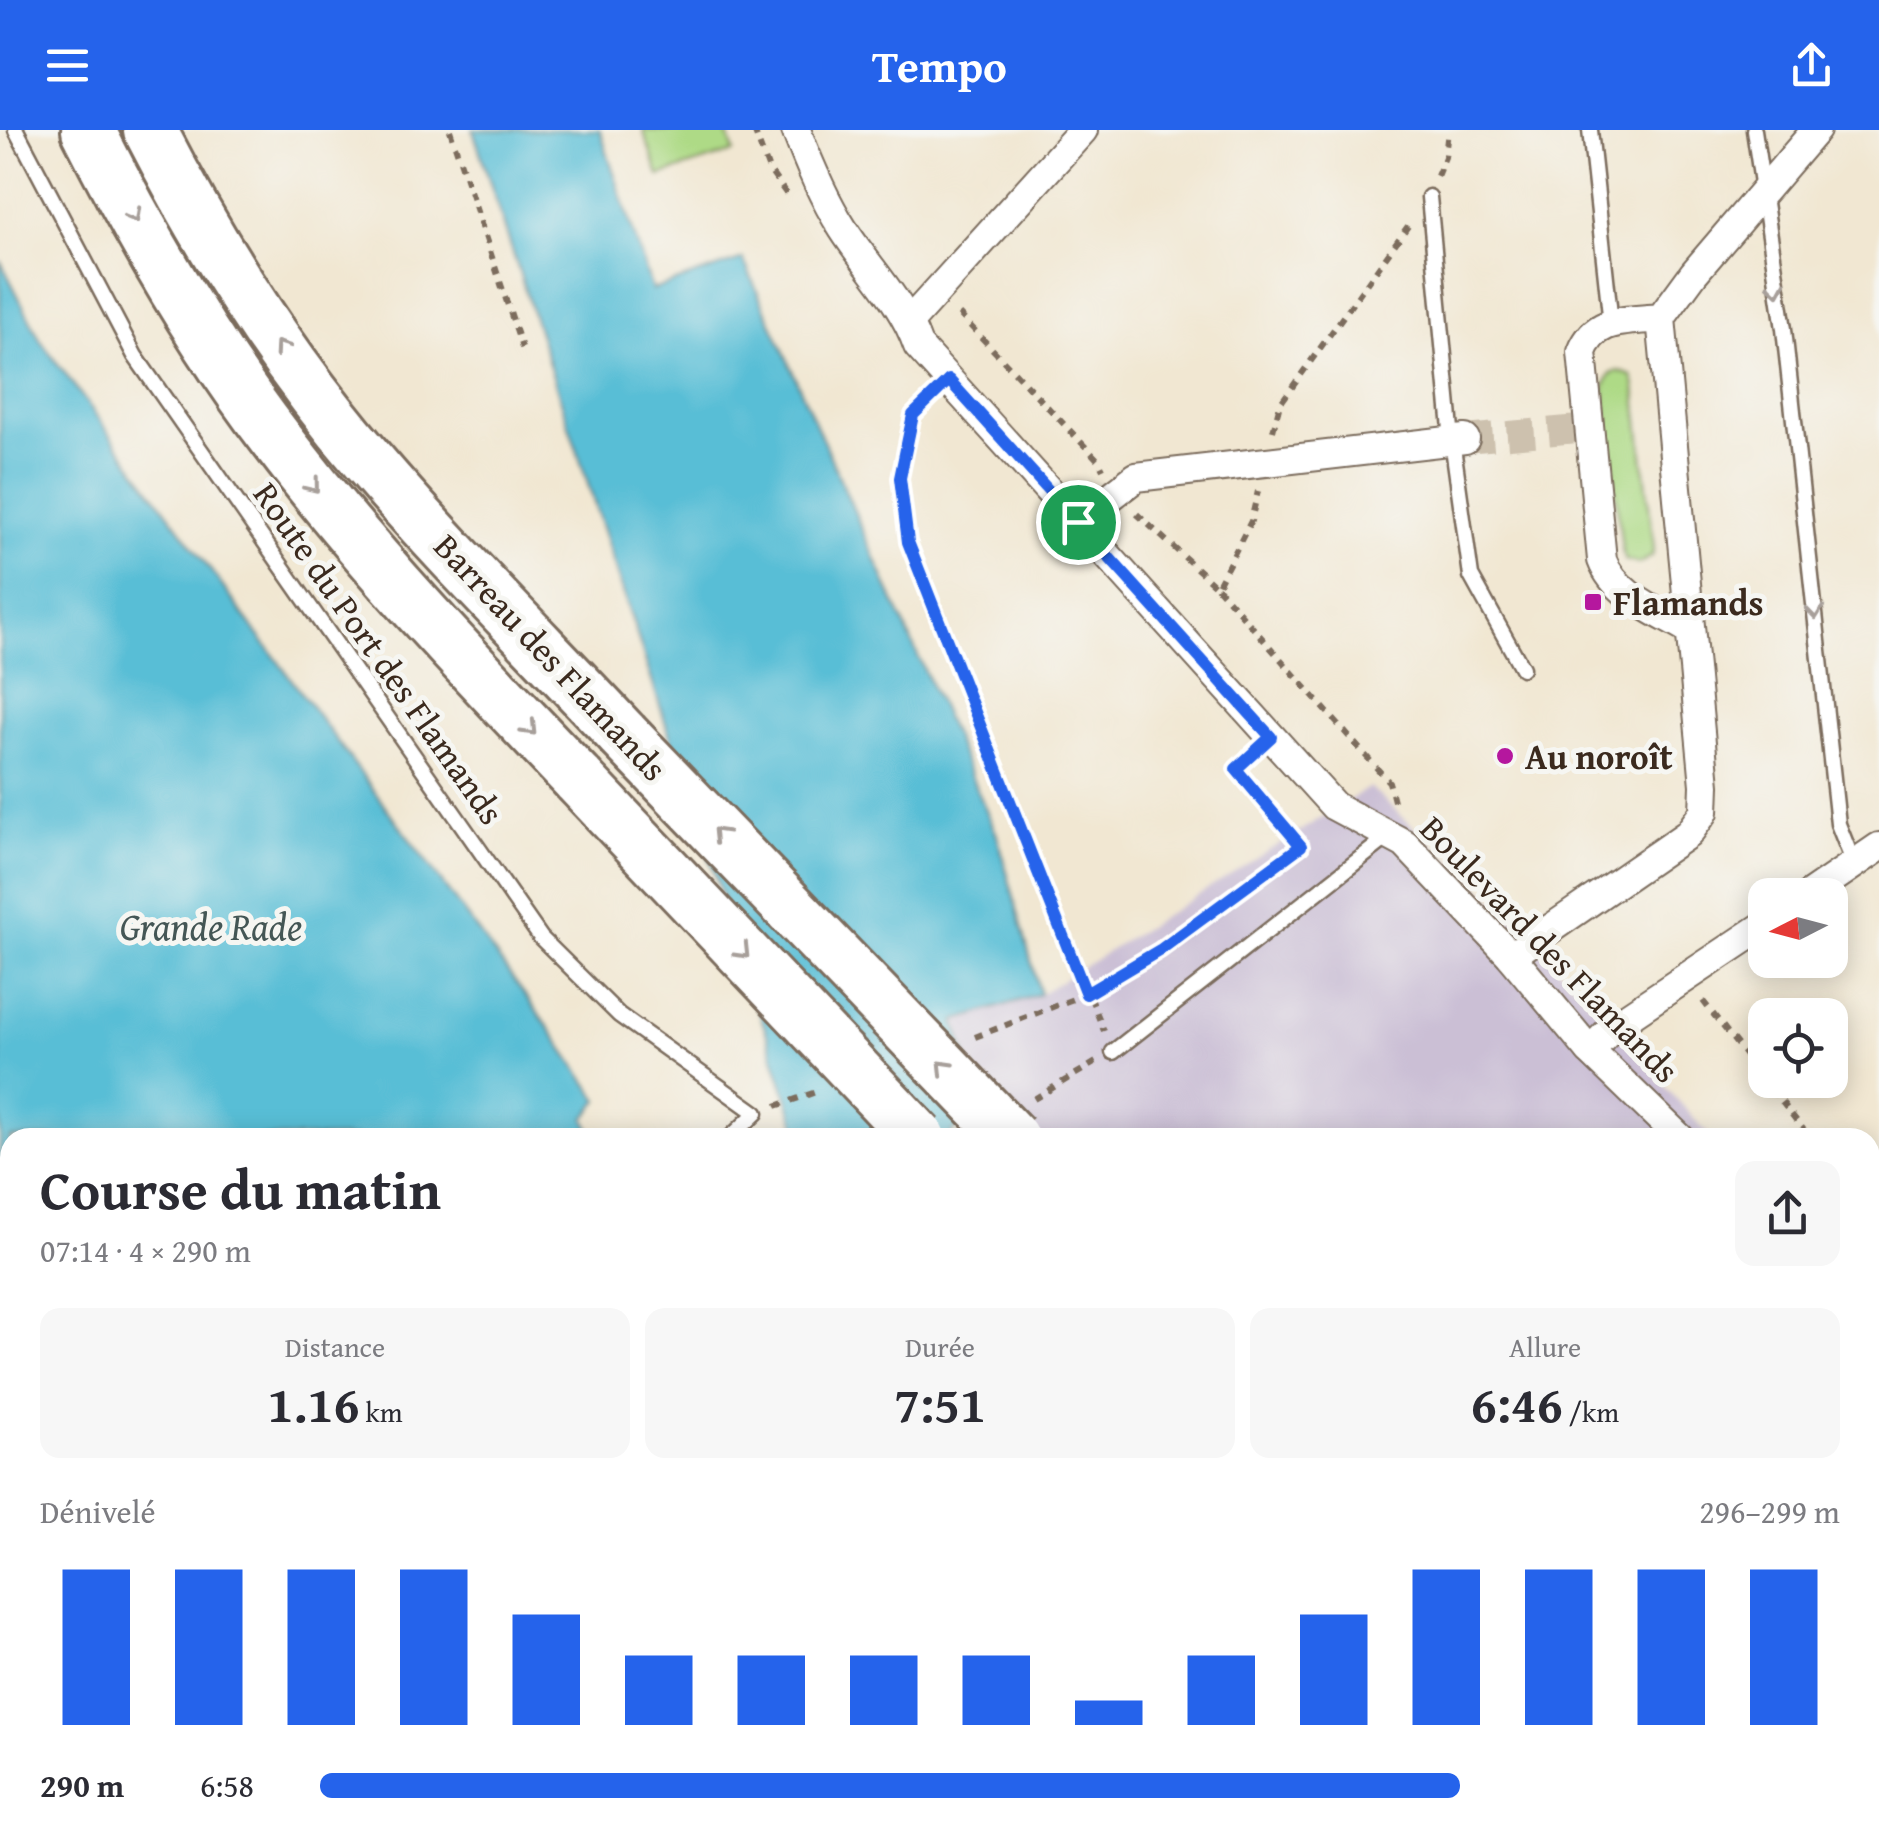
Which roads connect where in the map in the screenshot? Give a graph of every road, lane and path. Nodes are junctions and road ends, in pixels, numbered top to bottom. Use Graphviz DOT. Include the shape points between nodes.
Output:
graph roads {
  1 [pos="16,130"];
  2 [pos="88,130"];
  3 [pos="150,130"];
  4 [pos="450,130"];
  5 [pos="796,130"];
  6 [pos="1084,130"];
  7 [pos="1448,130"];
  8 [pos="1590,130"];
  9 [pos="1754,130"];
  10 [pos="1816,130"];
  11 [pos="1762,193"];
  12 [pos="1429,197"];
  13 [pos="1660,318"];
  14 [pos="910,322"];
  15 [pos="1611,324"];
  16 [pos="522,348"];
  17 [pos="949,380"];
  18 [pos="1459,440"];
  19 [pos="1265,462"];
  20 [pos="1078,522"];
  21 [pos="1216,587"];
  22 [pos="1690,631"];
  23 [pos="1522,668"];
  24 [pos="1271,737"];
  25 [pos="1397,840"];
  26 [pos="1879,846"];
  27 [pos="1854,864"];
  28 [pos="1834,878"];
  29 [pos="1748,936"];
  30 [pos="1511,956"];
  31 [pos="1696,993"];
  32 [pos="1086,994"];
  33 [pos="964,1040"];
  34 [pos="1590,1051"];
  35 [pos="1113,1052"];
  36 [pos="1016,1122"];
  37 [pos="740,1128"];
  38 [pos="910,1128"];
  39 [pos="1670,1128"];
  40 [pos="1802,1128"];
  1 -- 37 [label="lane, Route du Port des Flamands" via="135,356 541,938 620,1016 756,1113"];
  2 -- 38 [label="highway, Barreau des Flamands, one-way, bridge" via="208,340 274,438 415,608"];
  36 -- 3 [label="highway, Barreau des Flamands, one-way, bridge" via="623,735 368,461 236,283"];
  4 -- 16 [label="path"];
  5 -- 14 [label="street, Boulevard des Flamands" via="842,227"];
  6 -- 14 [label="street"];
  7 -- 12 [label="path"];
  8 -- 15 [label="lane"];
  9 -- 11 [label="lane"];
  10 -- 11 [label="street"];
  11 -- 13 [label="street"];
  11 -- 27 [label="lane, one-way" via="1784,329 1838,824"];
  12 -- 18 [label="lane"];
  12 -- 19 [label="path" via="1280,404"];
  13 -- 15 [label="street"];
  13 -- 22 [label="street"];
  14 -- 17 [label="street, Boulevard des Flamands" via="918,346"];
  15 -- 22 [label="street" via="1589,335 1582,352 1602,560 1621,589"];
  17 -- 20 [label="street, Boulevard des Flamands"];
  17 -- 32 [label="path" via="913,415 900,478 908,542"];
  18 -- 19 [label="street"];
  18 -- 23 [label="lane" via="1471,576"];
  19 -- 20 [label="street" via="1136,476"];
  20 -- 24 [label="street, Boulevard des Flamands"];
  21 -- 25 [label="path" via="1389,782"];
  22 -- 30 [label="street" via="1704,812 1688,834"];
  24 -- 25 [label="street, Boulevard des Flamands" via="1334,806"];
  24 -- 32 [label="path" via="1236,769 1301,846 1160,950"];
  25 -- 30 [label="street, Boulevard des Flamands"];
  25 -- 35 [label="lane"];
  26 -- 27 [label="street"];
  27 -- 28 [label="street"];
  29 -- 34 [label="street" via="1615,1026"];
  30 -- 34 [label="street, Boulevard des Flamands"];
  31 -- 40 [label="path"];
  32 -- 33 [label="path"];
  32 -- 35 [label="path"];
  34 -- 39 [label="street, Boulevard des Flamands"];
  35 -- 36 [label="path"];
}
